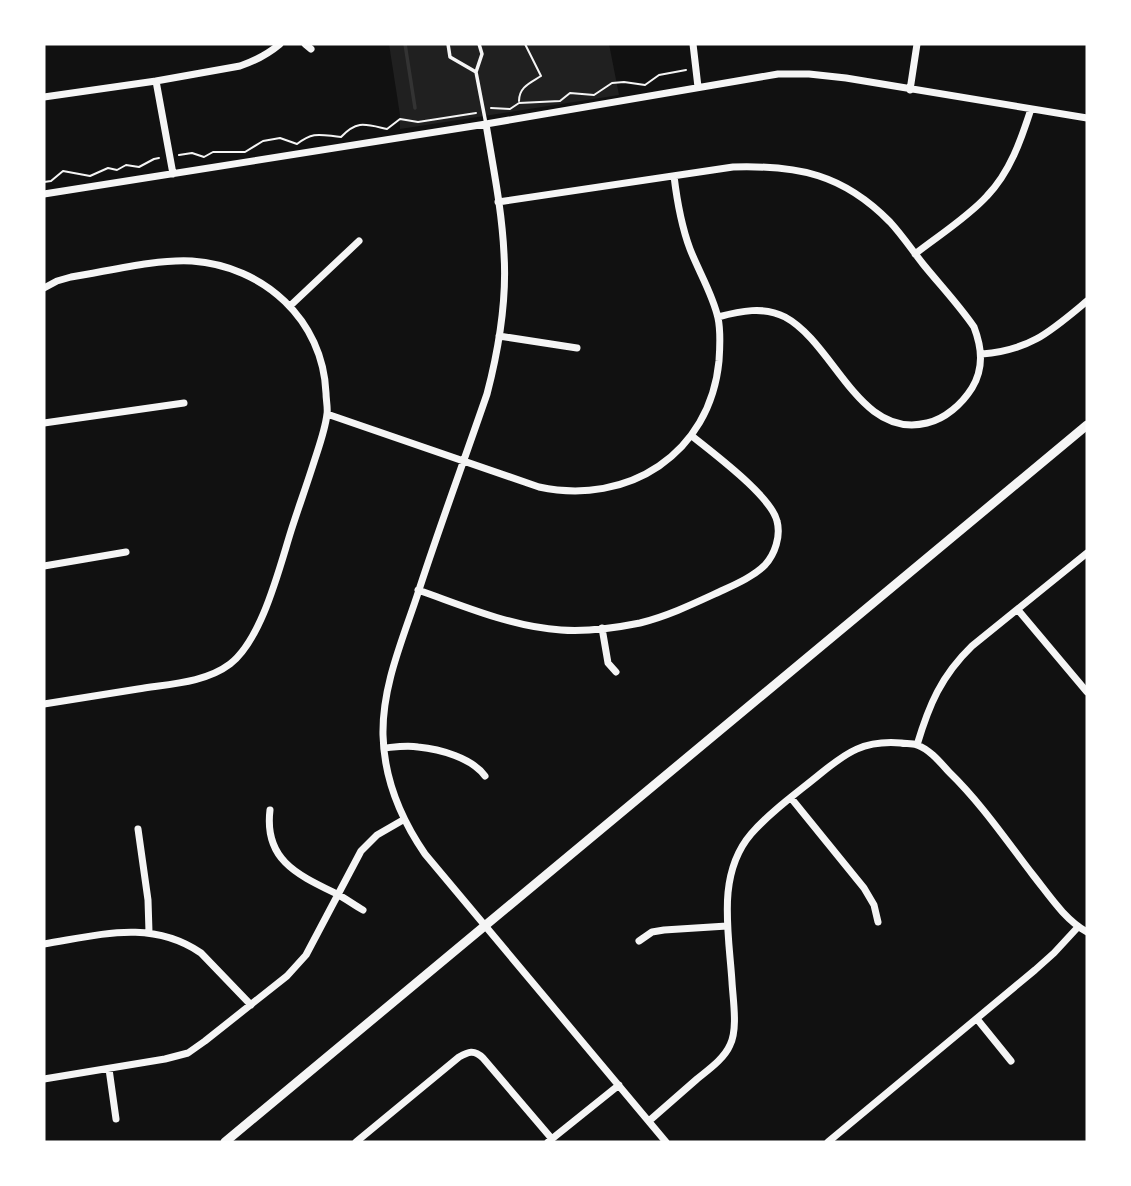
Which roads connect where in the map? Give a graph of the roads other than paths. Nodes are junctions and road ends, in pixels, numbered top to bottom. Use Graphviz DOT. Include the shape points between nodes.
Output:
graph roads {
  1 [pos="279,44"];
  2 [pos="448,44"];
  3 [pos="479,44"];
  4 [pos="693,44"];
  5 [pos="917,44"];
  6 [pos="476,72"];
  7 [pos="156,81"];
  8 [pos="698,87"];
  9 [pos="910,90"];
  10 [pos="44,97"];
  11 [pos="1031,109"];
  12 [pos="1087,118"];
  13 [pos="486,124"];
  14 [pos="173,174"];
  15 [pos="674,176"];
  16 [pos="44,194"];
  17 [pos="498,202"];
  18 [pos="359,242"];
  19 [pos="915,254"];
  20 [pos="44,288"];
  21 [pos="1087,301"];
  22 [pos="290,306"];
  23 [pos="718,317"];
  24 [pos="499,336"];
  25 [pos="577,348"];
  26 [pos="982,354"];
  27 [pos="184,403"];
  28 [pos="327,414"];
  29 [pos="44,424"];
  30 [pos="1087,425"];
  31 [pos="692,436"];
  32 [pos="463,461"];
  33 [pos="126,552"];
  34 [pos="1087,553"];
  35 [pos="44,566"];
  36 [pos="418,590"];
  37 [pos="1018,610"];
  38 [pos="602,628"];
  39 [pos="616,672"];
  40 [pos="1087,692"];
  41 [pos="44,704"];
  42 [pos="917,745"];
  43 [pos="384,748"];
  44 [pos="485,776"];
  45 [pos="791,798"];
  46 [pos="270,810"];
  47 [pos="403,820"];
  48 [pos="138,829"];
  49 [pos="338,895"];
  50 [pos="363,911"];
  51 [pos="878,922"];
  52 [pos="485,926"];
  53 [pos="727,926"];
  54 [pos="1078,927"];
  55 [pos="149,932"];
  56 [pos="1087,932"];
  57 [pos="639,941"];
  58 [pos="44,944"];
  59 [pos="251,1005"];
  60 [pos="977,1019"];
  61 [pos="1011,1060"];
  62 [pos="108,1069"];
  63 [pos="44,1079"];
  64 [pos="619,1085"];
  65 [pos="116,1119"];
  66 [pos="649,1121"];
  67 [pos="834,1140"];
  68 [pos="550,1141"];
  69 [pos="225,1142"];
  70 [pos="356,1142"];
  71 [pos="666,1142"];
  1 -- 7 [label="street" via="240,65"];
  2 -- 6 [label="lane" via="450,57"];
  3 -- 6 [label="lane" via="482,54"];
  4 -- 8 [label="street"];
  5 -- 9 [label="street"];
  6 -- 13 [label="lane"];
  7 -- 10 [label="street"];
  7 -- 14 [label="street"];
  8 -- 9 [label="street" via="793,74"];
  8 -- 13 [label="street"];
  9 -- 11 [label="street"];
  11 -- 12 [label="street"];
  11 -- 19 [label="street" via="998,183"];
  13 -- 14 [label="street"];
  13 -- 17 [label="street"];
  14 -- 16 [label="street"];
  15 -- 17 [label="street"];
  15 -- 19 [label="street" via="767,166 811,173 871,205"];
  15 -- 23 [label="street" via="682,225"];
  17 -- 24 [label="street" via="505,275"];
  18 -- 22 [label="street"];
  19 -- 26 [label="street" via="974,327"];
  20 -- 22 [label="street" via="71,277 194,261 251,277"];
  21 -- 26 [label="street" via="1035,340"];
  22 -- 28 [label="street" via="308,330 320,358"];
  23 -- 26 [label="street" via="755,310 782,315 808,335 871,410 907,425 935,421 956,407 976,382"];
  23 -- 31 [label="street" via="715,387"];
  24 -- 25 [label="street"];
  24 -- 32 [label="street" via="487,394"];
  27 -- 29 [label="street"];
  28 -- 32 [label="street"];
  28 -- 41 [label="street" via="269,597 240,654 220,670 188,681"];
  30 -- 52 [label="street"];
  31 -- 32 [label="street" via="643,476 592,490 538,487"];
  31 -- 38 [label="street" via="771,506 778,528 772,556 753,574 678,611"];
  32 -- 36 [label="street"];
  33 -- 35 [label="street"];
  34 -- 37 [label="street"];
  36 -- 38 [label="street" via="510,621 558,630"];
  36 -- 43 [label="street" via="385,698"];
  37 -- 40 [label="street"];
  37 -- 42 [label="street" via="951,669 934,697"];
  38 -- 39 [label="street" via="608,663"];
  42 -- 45 [label="street" via="864,745 848,752"];
  42 -- 54 [label="street" via="961,783"];
  43 -- 44 [label="street" via="429,748 464,760"];
  43 -- 47 [label="street"];
  45 -- 51 [label="street" via="864,888"];
  45 -- 53 [label="street" via="740,849 731,876"];
  46 -- 49 [label="street" via="271,838 282,860"];
  47 -- 49 [label="street" via="377,835 362,851"];
  47 -- 52 [label="street"];
  48 -- 55 [label="street"];
  49 -- 50 [label="street"];
  49 -- 59 [label="street" via="306,955"];
  52 -- 64 [label="street"];
  52 -- 69 [label="street"];
  53 -- 57 [label="street" via="652,932"];
  53 -- 66 [label="street" via="734,1014 731,1043 713,1065"];
  54 -- 56 [label="street"];
  54 -- 60 [label="street"];
  55 -- 58 [label="street"];
  55 -- 59 [label="street" via="179,940 201,953"];
  59 -- 62 [label="street" via="188,1053"];
  60 -- 61 [label="street"];
  60 -- 67 [label="street"];
  62 -- 63 [label="street"];
  62 -- 65 [label="street"];
  64 -- 66 [label="street"];
  64 -- 68 [label="street"];
  66 -- 71 [label="street"];
  68 -- 70 [label="street" via="483,1058 472,1051 458,1057"];
}
